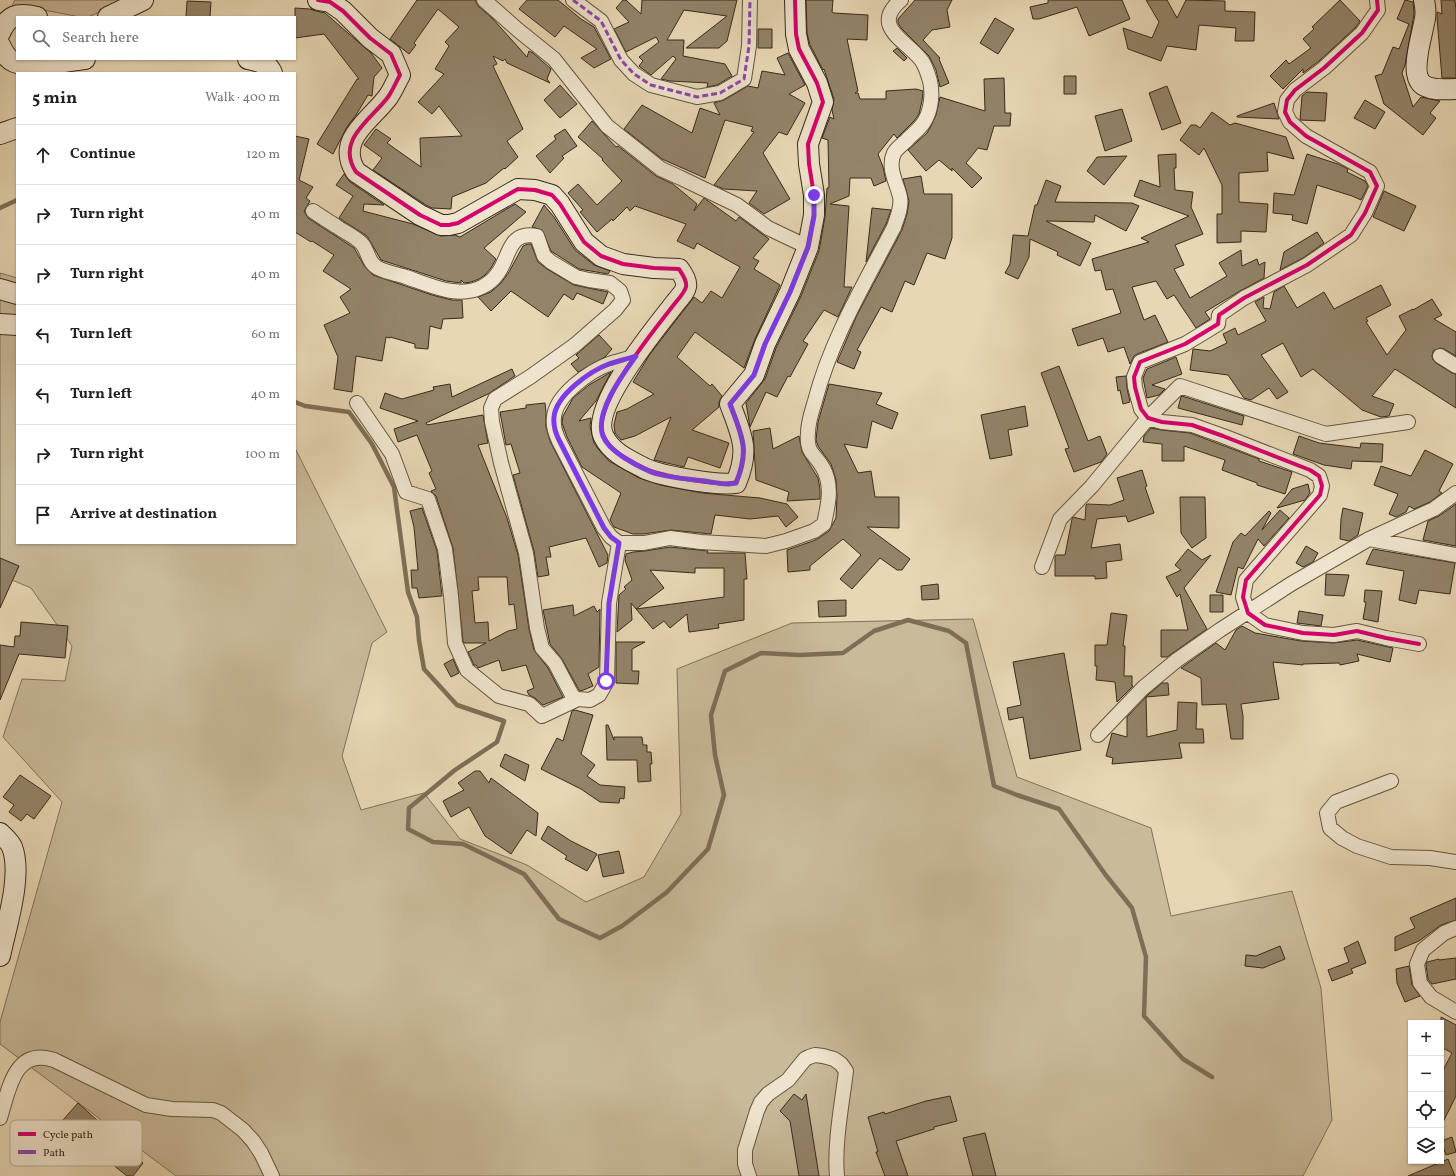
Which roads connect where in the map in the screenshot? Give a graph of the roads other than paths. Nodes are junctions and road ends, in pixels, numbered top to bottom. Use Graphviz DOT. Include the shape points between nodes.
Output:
graph roads {
  1 [pos="143,0"];
  2 [pos="318,0"];
  3 [pos="484,0"];
  4 [pos="573,0"];
  5 [pos="750,0"];
  6 [pos="795,0"];
  7 [pos="901,0"];
  8 [pos="1377,0"];
  9 [pos="1424,0"];
  10 [pos="27,16"];
  11 [pos="110,16"];
  12 [pos="0,33"];
  13 [pos="0,45"];
  14 [pos="75,60"];
  15 [pos="252,60"];
  16 [pos="271,72"];
  17 [pos="1456,89"];
  18 [pos="16,128"];
  19 [pos="0,134"];
  20 [pos="313,211"];
  21 [pos="808,247"];
  22 [pos="0,289"];
  23 [pos="16,294"];
  24 [pos="0,324"];
  25 [pos="16,325"];
  26 [pos="636,356"];
  27 [pos="1440,356"];
  28 [pos="1456,366"];
  29 [pos="357,403"];
  30 [pos="1148,418"];
  31 [pos="1408,422"];
  32 [pos="1456,493"];
  33 [pos="1369,540"];
  34 [pos="619,543"];
  35 [pos="1456,555"];
  36 [pos="1042,567"];
  37 [pos="1248,613"];
  38 [pos="1419,644"];
  39 [pos="578,699"];
  40 [pos="1098,735"];
  41 [pos="1390,781"];
  42 [pos="0,833"];
  43 [pos="1456,862"];
  44 [pos="1456,928"];
  45 [pos="0,956"];
  46 [pos="1456,1012"];
  47 [pos="0,1118"];
  48 [pos="272,1176"];
  49 [pos="749,1176"];
  50 [pos="838,1176"];
  1 -- 11 [label="street"];
  2 -- 26 [label="street" via="330,2 343,11 370,38 391,54 400,75 389,97 352,140 350,164 356,172 420,216 442,225 458,223 518,189 552,195 584,242 601,256 623,264 679,269 686,279 686,290"];
  3 -- 21 [label="street" via="554,59 607,126 661,170 737,205 768,228"];
  4 -- 5 [label="street" via="601,21 621,60 634,74 650,85 697,97 720,93 744,79 749,46"];
  6 -- 21 [label="street" via="799,49 817,83 823,102 808,144 814,216"];
  7 -- 34 [label="street" via="889,16 889,26 922,61 927,71 932,97 924,123 895,152 892,162 900,199 899,212 894,227 839,334 820,381 811,416 808,447 823,467 830,491 824,524 814,531 766,546 670,538 644,543"];
  8 -- 30 [label="street" via="1378,10 1362,33 1324,68 1295,90 1287,100 1285,112 1290,122 1306,136 1370,172 1377,186 1365,213 1351,235 1307,265 1232,306 1219,315 1218,324 1185,344 1140,362 1134,378 1135,387 1141,409"];
  9 -- 17 [label="street" via="1425,17 1416,62 1417,76 1424,86 1436,90"];
  10 -- 12 [label="street" via="17,15 7,20"];
  13 -- 14 [label="street" via="12,62 25,65"];
  15 -- 16 [label="street" via="261,62"];
  18 -- 19 [label="street"];
  20 -- 39 [label="street" via="362,244 371,262 380,270 443,289 463,292 483,287 499,273 510,246 519,238 531,235 537,236 544,256 559,268 576,277 610,283 620,291 623,300 615,310 575,345 495,399 491,408 501,463 526,553 542,648 562,674 573,697"];
  21 -- 26 [label="street" via="754,375 730,404 742,435 744,455 736,483 678,478 652,472 623,457 602,436 604,410 616,384"];
  22 -- 23 [label="street"];
  24 -- 25 [label="street"];
  26 -- 34 [label="street" via="608,365 589,375 560,401 554,415 554,430 563,448 604,528"];
  27 -- 28 [label="street"];
  29 -- 39 [label="street" via="392,454 406,492 428,499 445,549 455,643 467,670 499,696 528,704 542,716"];
  30 -- 31 [label="street" via="1180,386 1326,434"];
  30 -- 36 [label="street" via="1092,486 1060,519"];
  30 -- 37 [label="street" via="1192,425 1310,470 1319,476 1322,486 1320,495 1246,580 1243,597"];
  32 -- 33 [label="street" via="1434,509"];
  33 -- 35 [label="street"];
  33 -- 37 [label="street" via="1291,584"];
  34 -- 39 [label="street" via="609,603 606,681 599,695 590,700"];
  37 -- 38 [label="street" via="1265,626 1303,633 1334,635 1357,631"];
  37 -- 40 [label="street" via="1177,660 1143,688"];
  41 -- 43 [label="street" via="1336,802 1327,813 1330,828 1358,846 1392,857"];
  42 -- 45 [label="street" via="11,845 15,857 14,886"];
  44 -- 46 [label="street" via="1444,933 1423,950 1417,964 1420,983 1431,997"];
  47 -- 48 [label="street" via="14,1075 19,1068 27,1060 45,1057 146,1105 221,1112 253,1141"];
  49 -- 50 [label="street" via="745,1164 745,1150 761,1102 788,1080 805,1059 815,1055 834,1059 846,1071 836,1166"];
}
